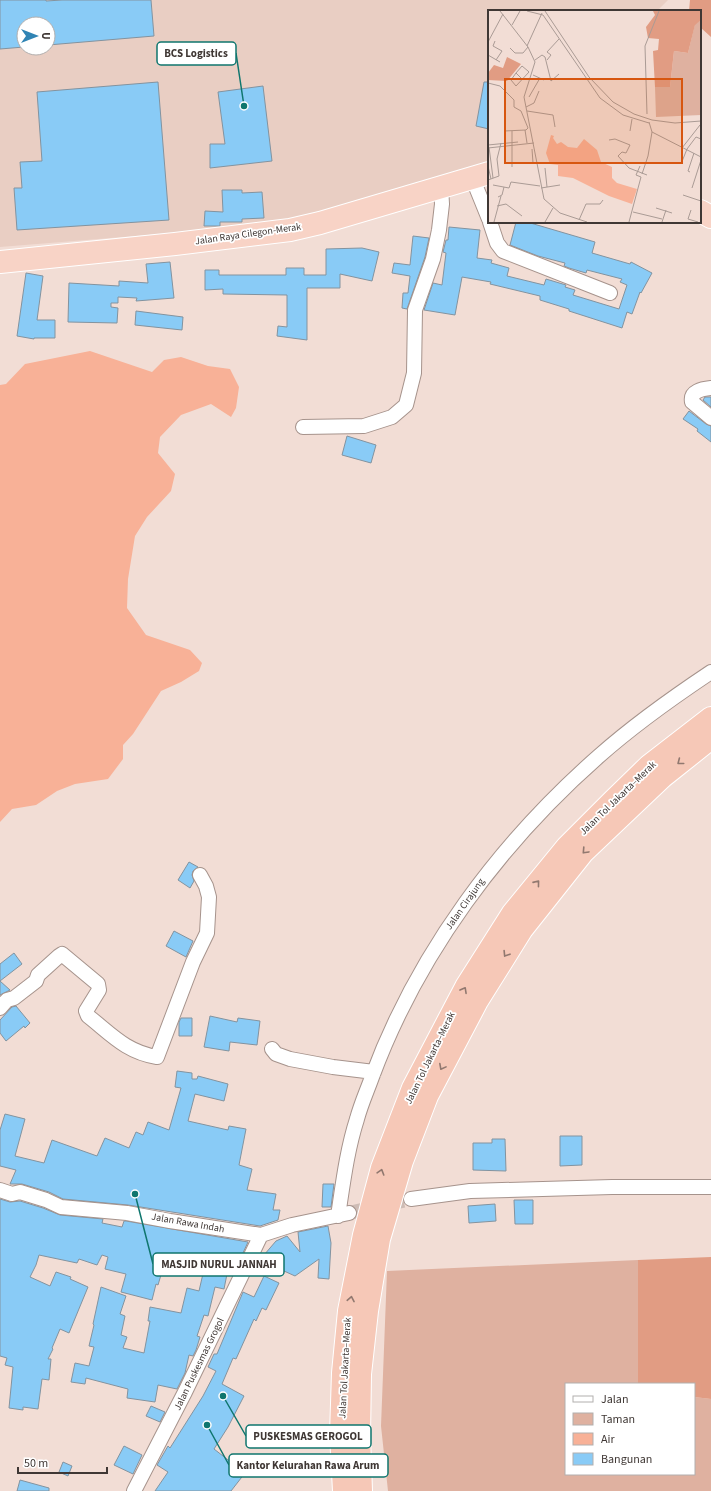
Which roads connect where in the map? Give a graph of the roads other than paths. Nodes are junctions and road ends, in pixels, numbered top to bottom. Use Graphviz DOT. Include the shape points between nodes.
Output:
graph roads {
  1 [pos="481,175"];
  2 [pos="441,187"];
  3 [pos="701,212"];
  4 [pos="488,215"];
  5 [pos="711,217"];
  6 [pos="490,223"];
  7 [pos="0,262"];
  8 [pos="610,293"];
  9 [pos="711,388"];
  10 [pos="711,418"];
  11 [pos="303,427"];
  12 [pos="711,672"];
  13 [pos="711,718"];
  14 [pos="711,738"];
  15 [pos="200,875"];
  16 [pos="0,1008"];
  17 [pos="272,1049"];
  18 [pos="374,1072"];
  19 [pos="711,1187"];
  20 [pos="0,1190"];
  21 [pos="411,1199"];
  22 [pos="261,1235"];
  23 [pos="134,1491"];
  24 [pos="344,1491"];
  25 [pos="360,1491"];
  1 -- 2 [label="highway, Jalan Raya Cilegon-Merak"];
  1 -- 4 [label="street"];
  2 -- 7 [label="highway, Jalan Raya Cilegon-Merak" via="290,230"];
  2 -- 11 [label="street" via="442,204 433,259 415,310 414,373 406,405 392,417 364,426"];
  3 -- 5 [label="highway"];
  6 -- 8 [label="street" via="502,250"];
  9 -- 10 [label="street" via="695,392 691,400"];
  12 -- 18 [label="street, Jalan Cirajung" via="654,711 591,763 548,803 488,872 419,974 387,1038"];
  24 -- 13 [label="highway, Jalan Tol Jakarta–Merak, one-way" via="341,1434 348,1311 364,1235 382,1168 413,1088 466,986 513,913 567,847 608,806 649,766"];
  14 -- 25 [label="highway, Jalan Tol Jakarta–Merak, one-way" via="662,777 583,852 522,929 477,1001 427,1096 402,1161 379,1239 366,1311 360,1374"];
  15 -- 16 [label="street" via="209,897 207,933 193,962 157,1057 120,1044 88,1016 86,1011 99,990 98,984 62,954 38,975 36,981 14,998 7,1000"];
  17 -- 18 [label="street" via="276,1054 290,1059"];
  18 -- 22 [label="street, Jalan Cirajung" via="357,1118 348,1153 343,1214"];
  19 -- 21 [label="street" via="470,1191"];
  20 -- 22 [label="street, Jalan Rawa Indah" via="10,1194 20,1192 61,1207 127,1213"];
  22 -- 23 [label="street, Jalan Puskesmas Grogol"];
}
